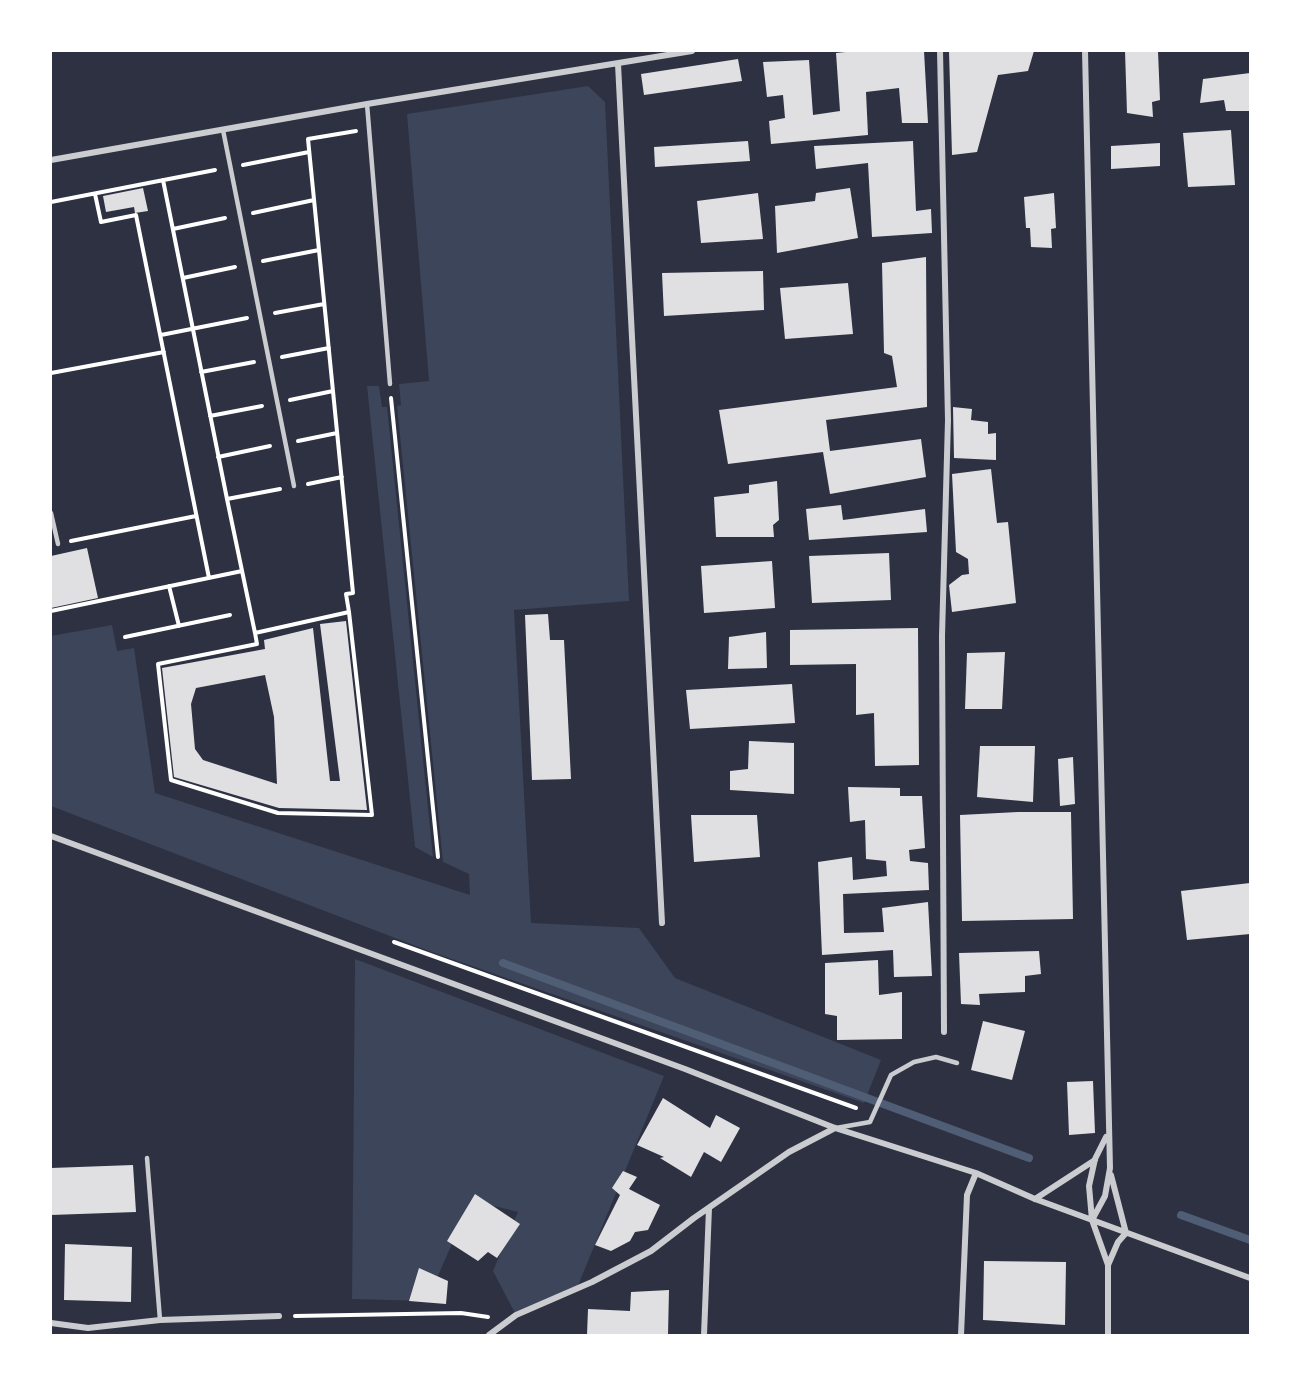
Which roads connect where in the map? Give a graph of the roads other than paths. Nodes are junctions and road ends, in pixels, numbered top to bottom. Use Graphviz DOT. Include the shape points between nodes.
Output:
graph roads {
  1 [pos="690,51"];
  2 [pos="940,51"];
  3 [pos="1084,51"];
  4 [pos="618,64"];
  5 [pos="367,104"];
  6 [pos="223,130"];
  7 [pos="51,160"];
  8 [pos="390,384"];
  9 [pos="294,486"];
  10 [pos="51,513"];
  11 [pos="58,544"];
  12 [pos="51,836"];
  13 [pos="662,923"];
  14 [pos="944,1032"];
  15 [pos="957,1063"];
  16 [pos="836,1128"];
  17 [pos="1108,1131"];
  18 [pos="147,1158"];
  19 [pos="1095,1159"];
  20 [pos="1110,1168"];
  21 [pos="975,1173"];
  22 [pos="1035,1199"];
  23 [pos="709,1208"];
  24 [pos="1092,1220"];
  25 [pos="1126,1233"];
  26 [pos="1108,1265"];
  27 [pos="1250,1278"];
  28 [pos="279,1316"];
  29 [pos="160,1320"];
  30 [pos="51,1323"];
  31 [pos="489,1335"];
  32 [pos="704,1335"];
  33 [pos="961,1335"];
  34 [pos="1108,1335"];
  1 -- 4 [label="street"];
  2 -- 14 [label="street" via="948,420 942,636"];
  3 -- 17 [label="street"];
  4 -- 5 [label="street"];
  4 -- 13 [label="street"];
  5 -- 6 [label="street"];
  5 -- 8 [label="lane"];
  6 -- 7 [label="street"];
  6 -- 9 [label="lane"];
  10 -- 11 [label="lane"];
  12 -- 16 [label="street"];
  15 -- 16 [label="lane" via="936,1057 914,1062 891,1075 870,1122"];
  16 -- 21 [label="street"];
  16 -- 23 [label="street" via="789,1152"];
  17 -- 19 [label="street"];
  17 -- 20 [label="street"];
  18 -- 29 [label="lane"];
  19 -- 22 [label="street"];
  19 -- 24 [label="street" via="1089,1186"];
  20 -- 24 [label="street" via="1106,1196"];
  20 -- 25 [label="street"];
  21 -- 22 [label="street"];
  21 -- 33 [label="street" via="967,1195"];
  22 -- 24 [label="street"];
  23 -- 31 [label="street" via="627,1265 506,1321"];
  23 -- 32 [label="street"];
  24 -- 25 [label="street"];
  24 -- 26 [label="street"];
  25 -- 26 [label="street"];
  25 -- 27 [label="street"];
  26 -- 34 [label="street"];
  28 -- 29 [label="street"];
  29 -- 30 [label="street" via="88,1328"];
}
